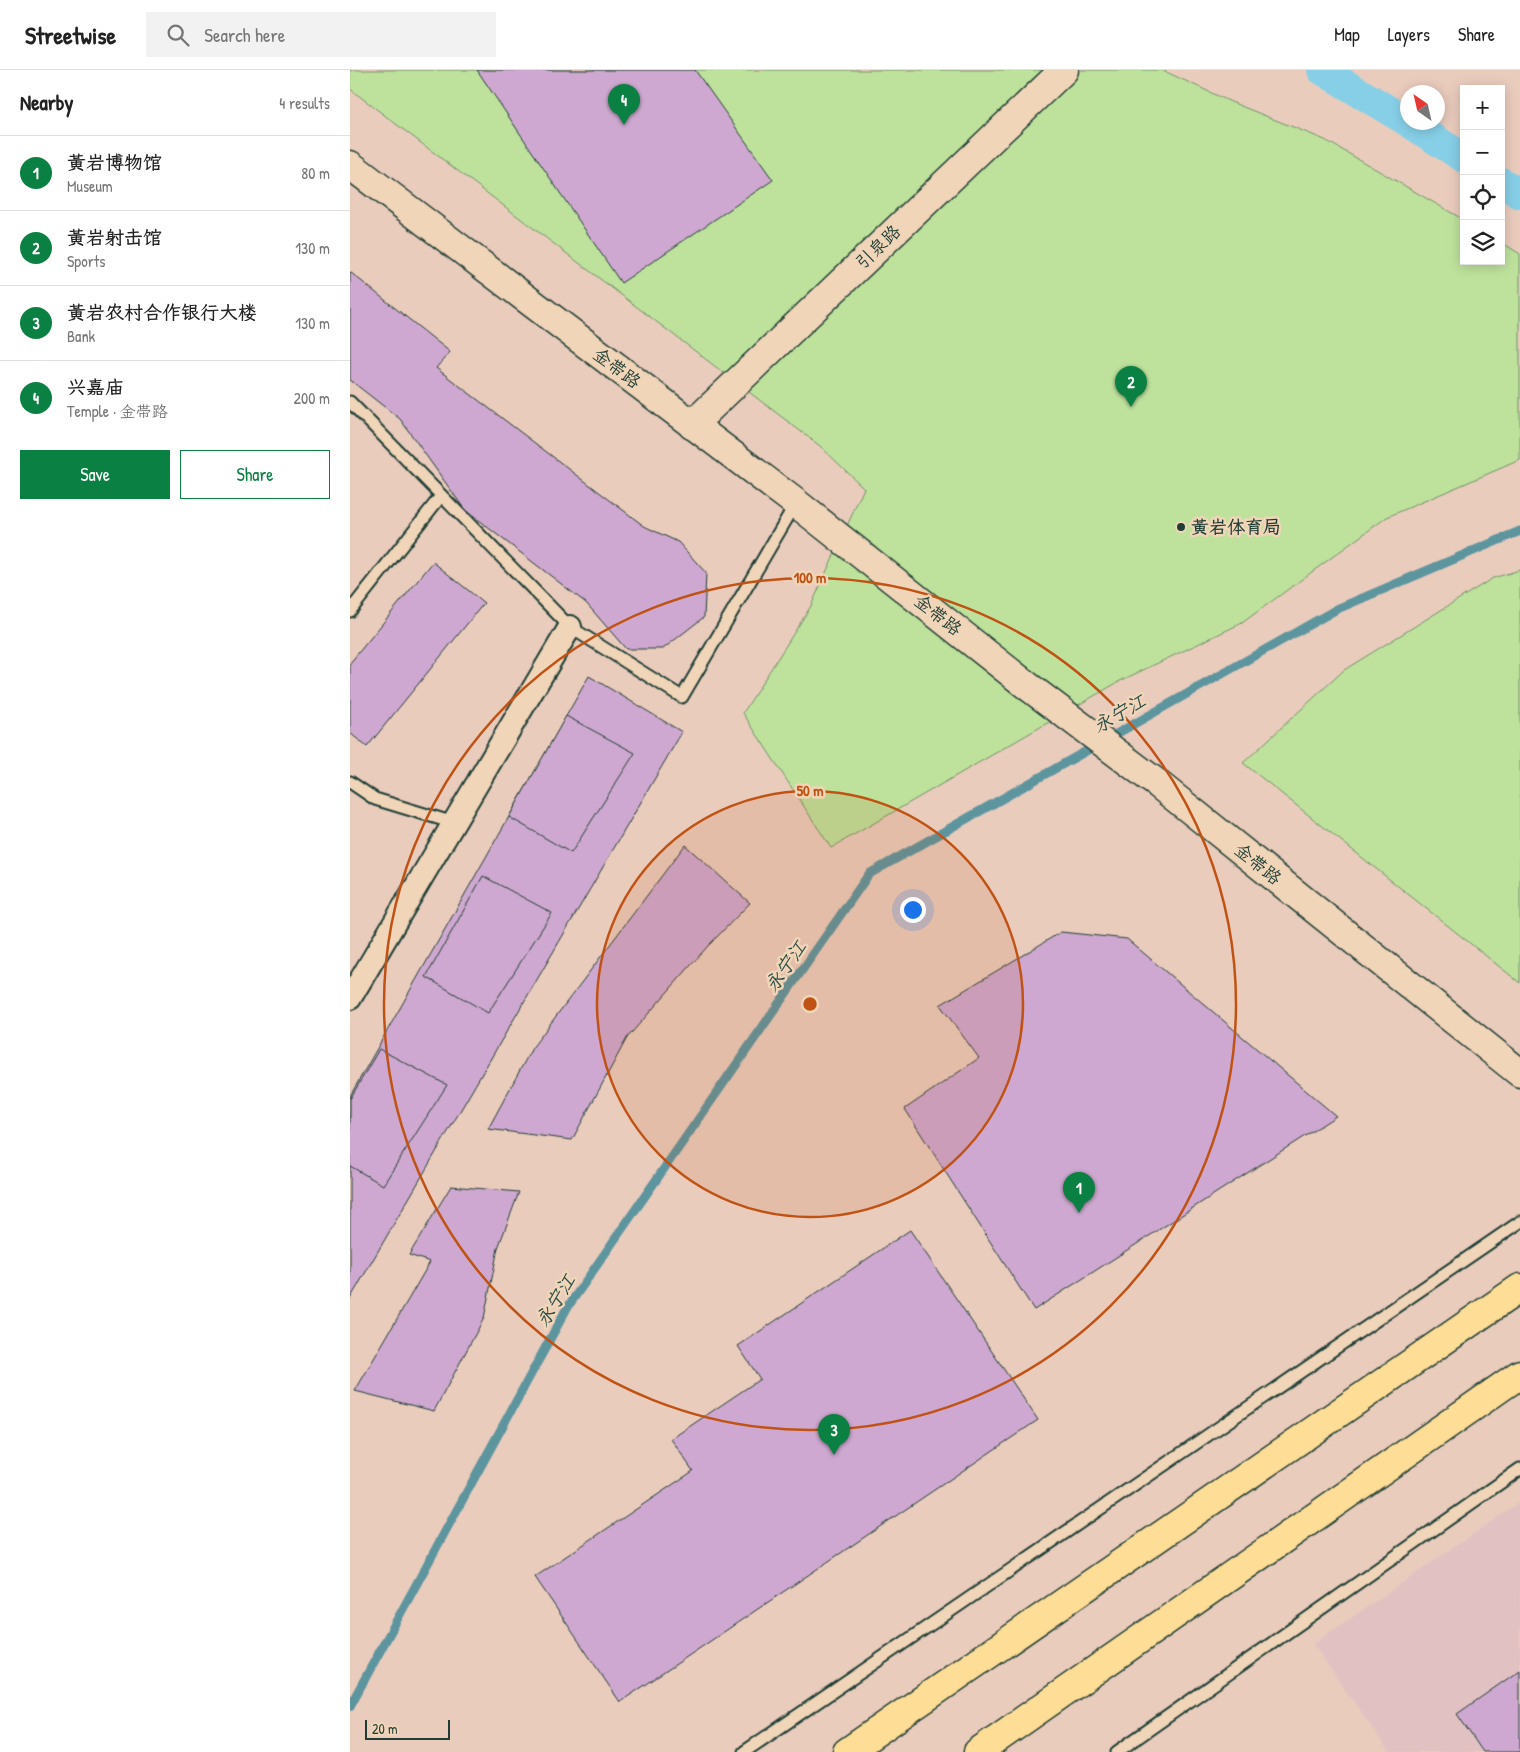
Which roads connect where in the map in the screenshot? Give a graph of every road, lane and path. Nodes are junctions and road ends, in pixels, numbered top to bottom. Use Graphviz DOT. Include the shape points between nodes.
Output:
graph roads {
  1 [pos="1064,70"];
  2 [pos="350,165"];
  3 [pos="350,402"];
  4 [pos="692,425"];
  5 [pos="441,496"];
  6 [pos="796,503"];
  7 [pos="350,611"];
  8 [pos="570,628"];
  9 [pos="350,782"];
  10 [pos="454,823"];
  11 [pos="350,998"];
  12 [pos="1520,1073"];
  13 [pos="1520,1222"];
  14 [pos="1520,1288"];
  15 [pos="1520,1374"];
  16 [pos="1520,1469"];
  17 [pos="744,1752"];
  18 [pos="847,1752"];
  19 [pos="978,1752"];
  20 [pos="1116,1752"];
  1 -- 4 [label="main road, 引泉路"];
  2 -- 4 [label="main road, 金带路"];
  3 -- 5 [label="lane"];
  4 -- 6 [label="main road, 金带路"];
  5 -- 7 [label="lane"];
  5 -- 8 [label="lane"];
  6 -- 8 [label="lane" via="682,697"];
  6 -- 12 [label="main road, 金带路" via="1025,684 1158,784"];
  8 -- 10 [label="street"];
  9 -- 10 [label="lane" via="375,799"];
  10 -- 11 [label="street"];
  13 -- 17 [label="lane"];
  14 -- 18 [label="highway"];
  15 -- 19 [label="highway"];
  16 -- 20 [label="lane"];
}
